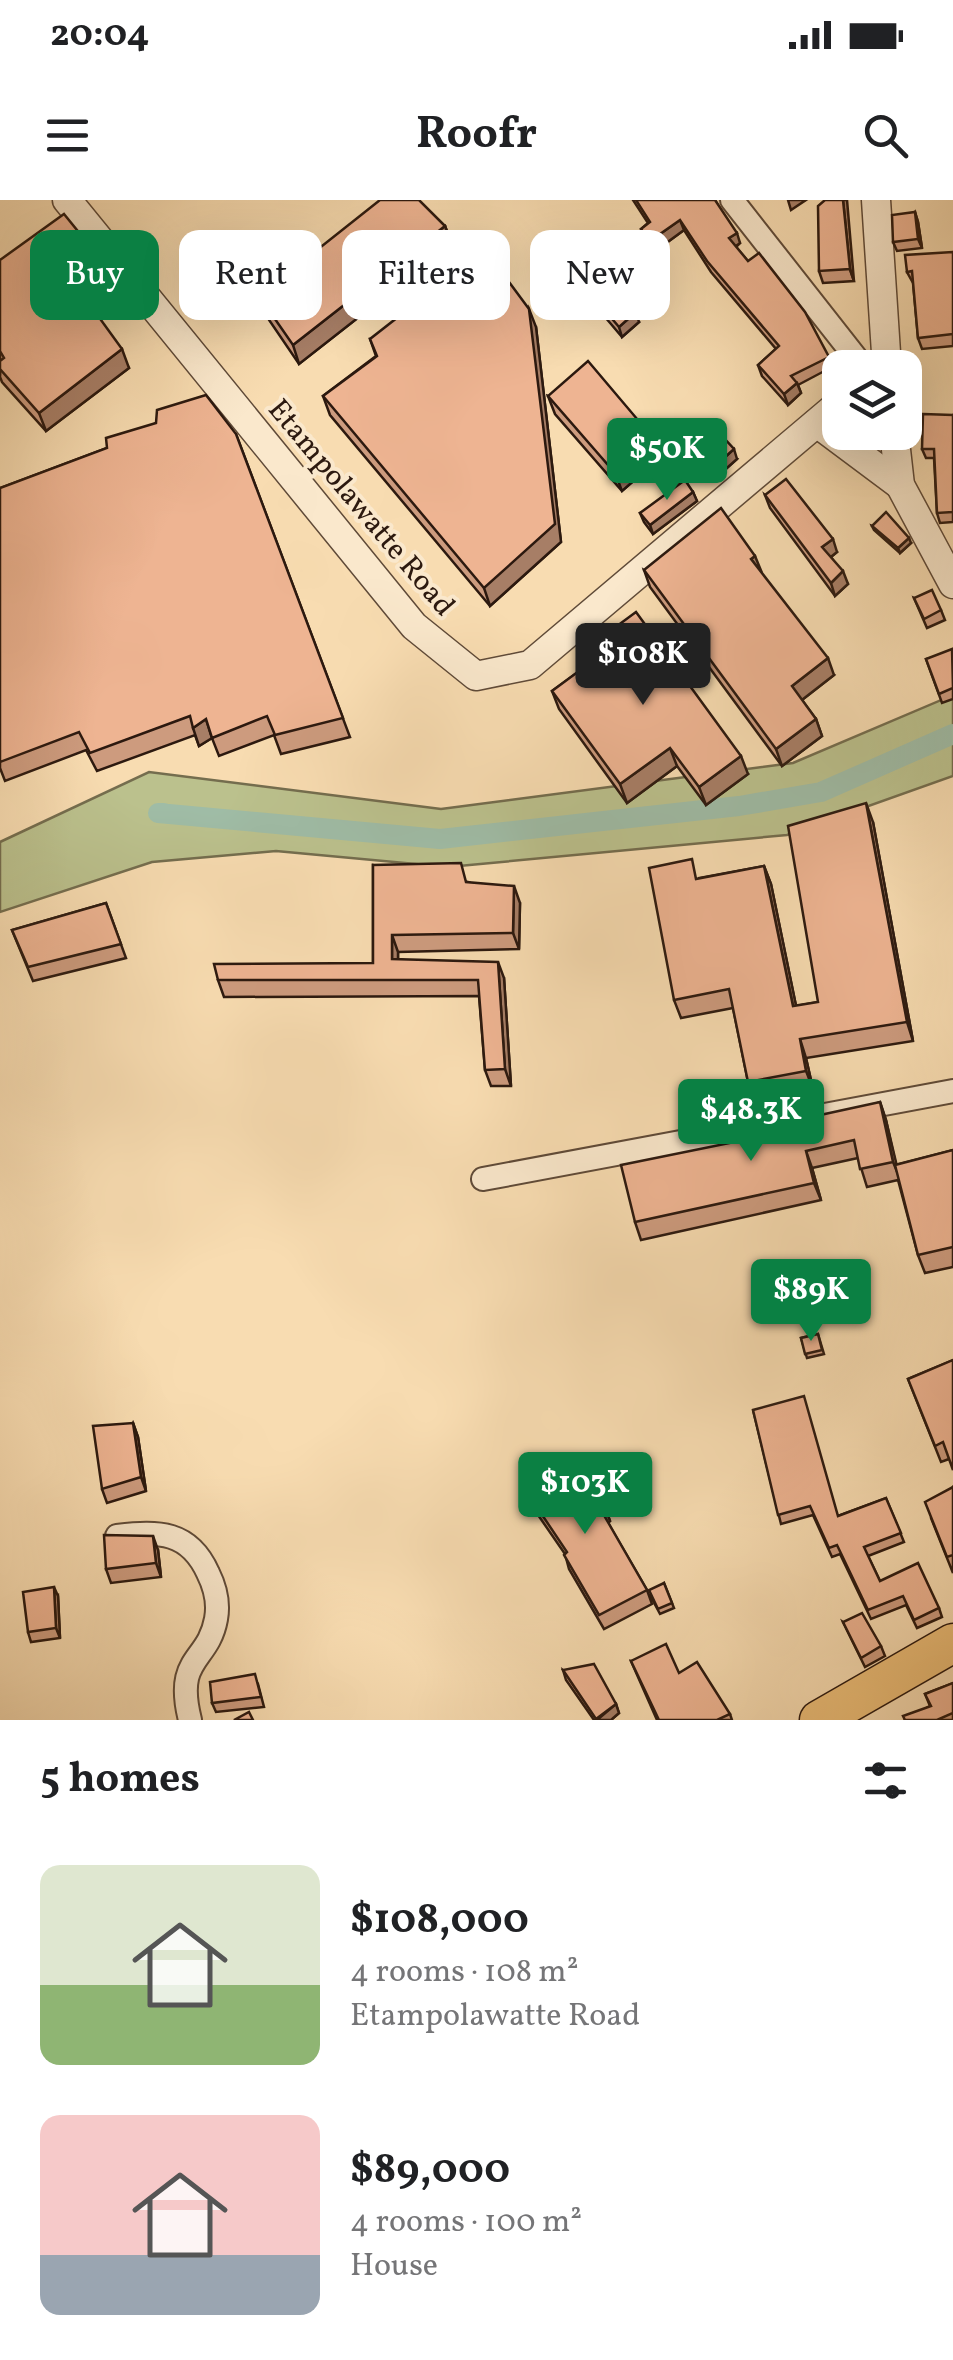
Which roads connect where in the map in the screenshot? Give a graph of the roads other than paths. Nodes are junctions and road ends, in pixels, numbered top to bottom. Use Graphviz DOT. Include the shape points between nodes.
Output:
graph roads {
  1 [pos="68,200"];
  2 [pos="732,200"];
  3 [pos="876,200"];
  4 [pos="865,350"];
  5 [pos="880,350"];
  6 [pos="822,419"];
  7 [pos="817,423"];
  8 [pos="896,450"];
  9 [pos="900,486"];
  10 [pos="953,584"];
  11 [pos="953,1092"];
  12 [pos="483,1179"];
  13 [pos="117,1536"];
  14 [pos="953,1643"];
  15 [pos="953,1668"];
  16 [pos="190,1720"];
  17 [pos="819,1720"];
  18 [pos="863,1720"];
  1 -- 7 [label="street, Etampolawatte Road" via="414,626 476,676 530,664"];
  2 -- 4 [label="street"];
  3 -- 5 [label="street"];
  6 -- 7 [label="street, Etampolawatte Road"];
  7 -- 9 [label="street"];
  8 -- 9 [label="street"];
  9 -- 10 [label="street"];
  11 -- 12 [label="street"];
  13 -- 16 [label="street" via="154,1531 180,1538 196,1549 214,1584 216,1623 187,1669"];
  14 -- 17 [label="highway"];
  15 -- 18 [label="highway"];
}
